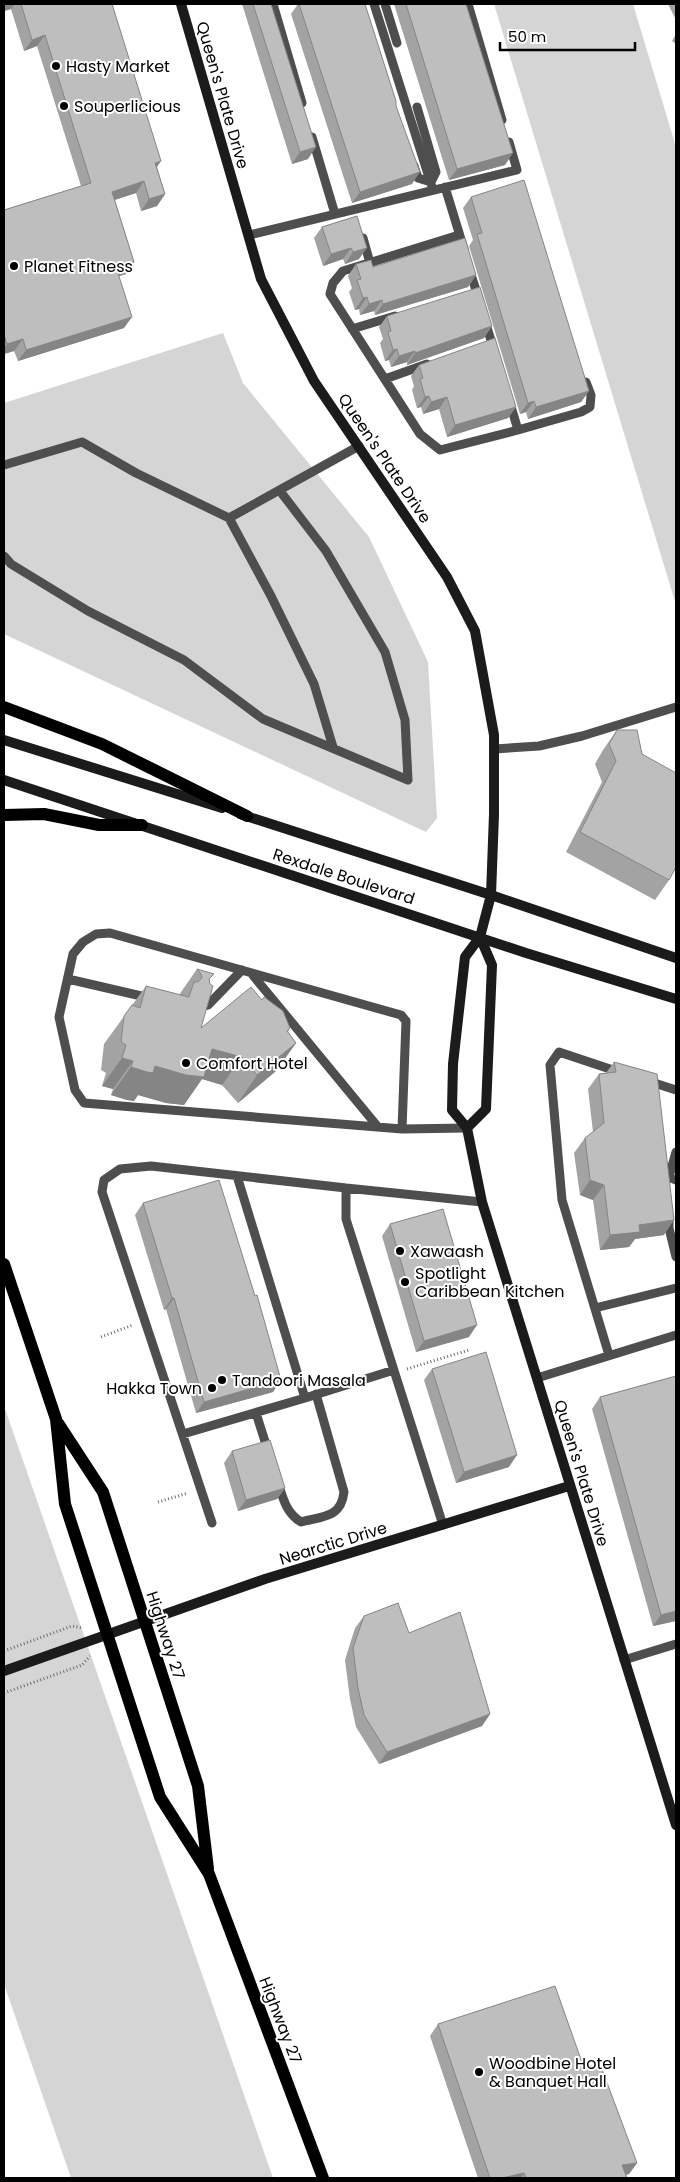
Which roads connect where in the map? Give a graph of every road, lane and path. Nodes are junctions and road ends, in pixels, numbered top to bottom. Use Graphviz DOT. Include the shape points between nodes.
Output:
graph roads {
  1 [pos="181,4"];
  2 [pos="273,4"];
  3 [pos="374,4"];
  4 [pos="385,4"];
  5 [pos="468,4"];
  6 [pos="397,43"];
  7 [pos="417,107"];
  8 [pos="304,109"];
  9 [pos="309,128"];
  10 [pos="411,160"];
  11 [pos="517,170"];
  12 [pos="520,179"];
  13 [pos="432,186"];
  14 [pos="445,187"];
  15 [pos="334,214"];
  16 [pos="357,218"];
  17 [pos="248,235"];
  18 [pos="459,235"];
  19 [pos="370,263"];
  20 [pos="476,291"];
  21 [pos="467,294"];
  22 [pos="400,314"];
  23 [pos="352,329"];
  24 [pos="497,360"];
  25 [pos="438,361"];
  26 [pos="584,377"];
  27 [pos="384,379"];
  28 [pos="507,395"];
  29 [pos="518,430"];
  30 [pos="359,446"];
  31 [pos="4,466"];
  32 [pos="280,491"];
  33 [pos="229,518"];
  34 [pos="4,556"];
  35 [pos="4,707"];
  36 [pos="676,707"];
  37 [pos="4,740"];
  38 [pos="333,747"];
  39 [pos="494,749"];
  40 [pos="4,780"];
  41 [pos="4,815"];
  42 [pos="247,816"];
  43 [pos="142,825"];
  44 [pos="491,895"];
  45 [pos="480,938"];
  46 [pos="676,958"];
  47 [pos="246,972"];
  48 [pos="68,979"];
  49 [pos="676,999"];
  50 [pos="158,1000"];
  51 [pos="195,1008"];
  52 [pos="676,1090"];
  53 [pos="378,1127"];
  54 [pos="402,1128"];
  55 [pos="467,1128"];
  56 [pos="676,1152"];
  57 [pos="237,1176"];
  58 [pos="671,1181"];
  59 [pos="346,1188"];
  60 [pos="482,1202"];
  61 [pos="669,1211"];
  62 [pos="676,1257"];
  63 [pos="4,1264"];
  64 [pos="676,1288"];
  65 [pos="595,1308"];
  66 [pos="145,1321"];
  67 [pos="676,1335"];
  68 [pos="101,1336"];
  69 [pos="469,1350"];
  70 [pos="609,1356"];
  71 [pos="395,1371"];
  72 [pos="537,1378"];
  73 [pos="316,1394"];
  74 [pos="305,1398"];
  75 [pos="256,1413"];
  76 [pos="56,1419"];
  77 [pos="183,1434"];
  78 [pos="270,1456"];
  79 [pos="276,1474"];
  80 [pos="569,1486"];
  81 [pos="201,1488"];
  82 [pos="158,1502"];
  83 [pos="212,1522"];
  84 [pos="444,1525"];
  85 [pos="145,1621"];
  86 [pos="72,1626"];
  87 [pos="109,1634"];
  88 [pos="676,1644"];
  89 [pos="4,1651"];
  90 [pos="624,1660"];
  91 [pos="82,1665"];
  92 [pos="4,1671"];
  93 [pos="4,1693"];
  94 [pos="676,1825"];
  95 [pos="208,1874"];
  96 [pos="323,2178"];
  1 -- 17 [label="street, Queen's Plate Drive"];
  2 -- 8 [label="lane"];
  3 -- 13 [label="lane"];
  4 -- 6 [label="lane"];
  5 -- 11 [label="lane"];
  7 -- 13 [label="lane" via="436,172"];
  9 -- 15 [label="lane"];
  10 -- 13 [label="lane" via="418,178"];
  11 -- 12 [label="lane"];
  11 -- 14 [label="lane"];
  13 -- 14 [label="lane"];
  13 -- 16 [label="lane"];
  14 -- 18 [label="lane"];
  15 -- 16 [label="lane"];
  15 -- 17 [label="lane"];
  16 -- 19 [label="lane"];
  17 -- 30 [label="street, Queen's Plate Drive" via="261,279 305,364"];
  18 -- 19 [label="lane"];
  18 -- 20 [label="lane"];
  19 -- 23 [label="lane" via="343,271 332,282 330,294"];
  20 -- 21 [label="lane"];
  20 -- 24 [label="lane" via="487,344"];
  22 -- 23 [label="lane"];
  23 -- 27 [label="lane"];
  25 -- 27 [label="lane"];
  26 -- 29 [label="lane" via="591,395 590,407"];
  27 -- 29 [label="lane" via="420,434 440,450"];
  28 -- 29 [label="lane"];
  30 -- 32 [label="lane"];
  30 -- 39 [label="street, Queen's Plate Drive" via="447,577 475,631"];
  31 -- 33 [label="lane" via="82,442 136,473"];
  32 -- 33 [label="lane"];
  32 -- 38 [label="lane" via="326,551 384,652 406,720 408,780"];
  33 -- 38 [label="lane" via="314,684"];
  34 -- 38 [label="lane" via="11,564 88,612 184,660 263,719"];
  35 -- 42 [label="main road" via="102,744"];
  36 -- 39 [label="lane" via="539,746"];
  37 -- 42 [label="street, Rexdale Boulevard"];
  39 -- 44 [label="street, Queen's Plate Drive"];
  40 -- 43 [label="street, Rexdale Boulevard"];
  41 -- 43 [label="main road" via="44,814 99,825"];
  42 -- 44 [label="street, Rexdale Boulevard"];
  43 -- 45 [label="street, Rexdale Boulevard"];
  44 -- 45 [label="street, Queen's Plate Drive"];
  44 -- 46 [label="street, Rexdale Boulevard"];
  45 -- 49 [label="street, Rexdale Boulevard"];
  45 -- 55 [label="street" via="492,965 486,1109"];
  45 -- 55 [label="street, Queen's Plate Drive" via="465,957 453,1064 452,1110"];
  47 -- 48 [label="lane" via="110,933 96,934 83,942 73,954"];
  47 -- 51 [label="lane" via="208,1006"];
  47 -- 53 [label="lane"];
  47 -- 54 [label="lane" via="401,1015 406,1021"];
  48 -- 50 [label="lane"];
  48 -- 53 [label="lane" via="59,1018 75,1090 84,1103"];
  52 -- 65 [label="lane" via="559,1052 550,1065 562,1200"];
  53 -- 54 [label="lane"];
  54 -- 55 [label="lane"];
  55 -- 60 [label="street, Queen's Plate Drive"];
  56 -- 58 [label="lane"];
  57 -- 59 [label="lane"];
  57 -- 66 [label="lane" via="151,1166 120,1169 104,1180 102,1192"];
  57 -- 74 [label="lane"];
  59 -- 60 [label="lane"];
  59 -- 71 [label="lane" via="346,1218"];
  60 -- 72 [label="street, Queen's Plate Drive"];
  61 -- 62 [label="lane" via="669,1228"];
  63 -- 76 [label="main road, Highway 27"];
  64 -- 65 [label="lane"];
  65 -- 70 [label="lane"];
  66 -- 68 [label="path"];
  66 -- 77 [label="lane"];
  67 -- 70 [label="lane"];
  69 -- 71 [label="path"];
  70 -- 72 [label="lane"];
  71 -- 73 [label="lane"];
  71 -- 84 [label="lane"];
  72 -- 80 [label="street, Queen's Plate Drive"];
  73 -- 74 [label="lane"];
  73 -- 79 [label="lane" via="344,1492 343,1504 336,1512 301,1522 287,1509"];
  74 -- 75 [label="lane"];
  75 -- 77 [label="lane"];
  75 -- 78 [label="lane"];
  76 -- 85 [label="main road, Highway 27" via="103,1492"];
  76 -- 87 [label="main road, Highway 27" via="65,1504"];
  77 -- 81 [label="lane"];
  80 -- 84 [label="street, Nearctic Drive"];
  80 -- 90 [label="street, Queen's Plate Drive"];
  81 -- 82 [label="path"];
  81 -- 83 [label="lane"];
  84 -- 85 [label="street, Nearctic Drive" via="265,1579"];
  85 -- 87 [label="street, Nearctic Drive"];
  85 -- 95 [label="main road, Highway 27" via="198,1786"];
  86 -- 89 [label="path"];
  87 -- 92 [label="street, Nearctic Drive"];
  87 -- 95 [label="main road, Highway 27" via="160,1797"];
  88 -- 90 [label="lane"];
  90 -- 94 [label="street, Queen's Plate Drive"];
  91 -- 93 [label="path"];
  95 -- 96 [label="main road, Highway 27"];
}
